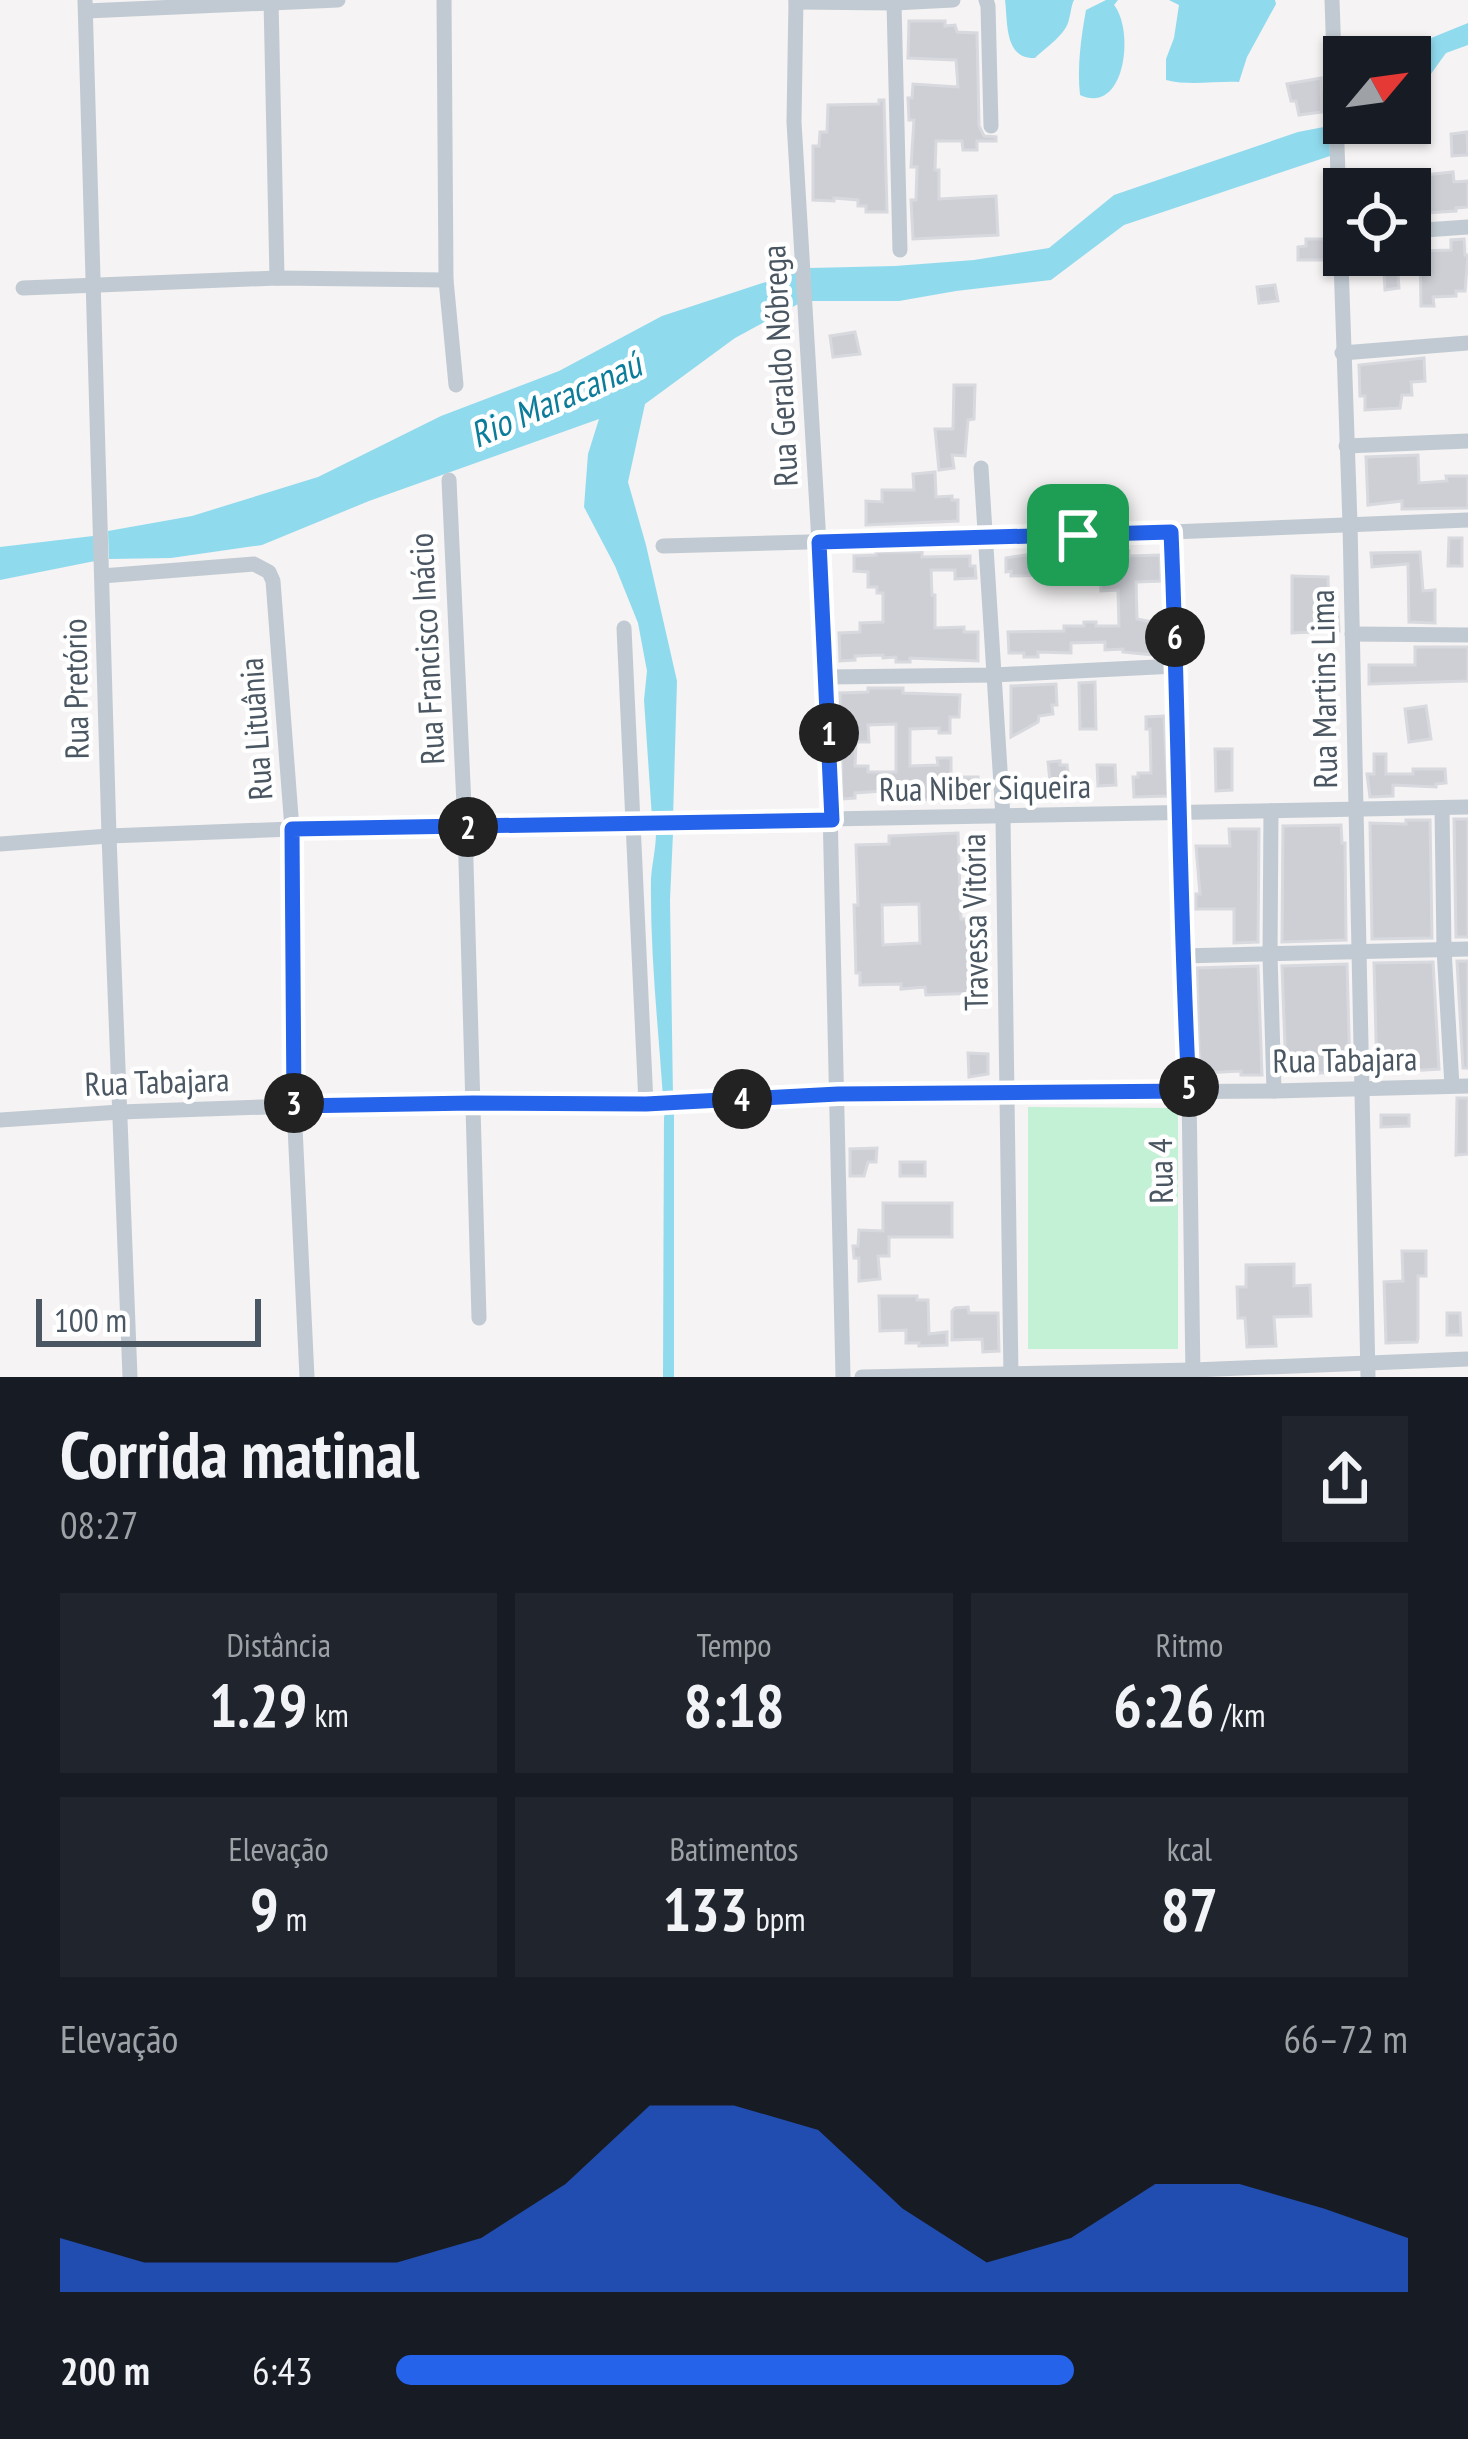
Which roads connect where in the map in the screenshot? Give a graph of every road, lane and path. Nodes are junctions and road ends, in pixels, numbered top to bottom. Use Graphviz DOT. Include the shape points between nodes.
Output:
graph roads {
  1 [pos="338,0"];
  2 [pos="444,0"];
  3 [pos="952,0"];
  4 [pos="986,0"];
  5 [pos="1332,0"];
  6 [pos="271,1"];
  7 [pos="796,1"];
  8 [pos="894,3"];
  9 [pos="86,5"];
  10 [pos="991,126"];
  11 [pos="1339,168"];
  12 [pos="1468,227"];
  13 [pos="1431,230"];
  14 [pos="900,250"];
  15 [pos="1342,276"];
  16 [pos="277,278"];
  17 [pos="446,280"];
  18 [pos="92,286"];
  19 [pos="23,288"];
  20 [pos="1468,343"];
  21 [pos="1342,353"];
  22 [pos="456,385"];
  23 [pos="1468,440"];
  24 [pos="1346,446"];
  25 [pos="981,468"];
  26 [pos="449,480"];
  27 [pos="1468,520"];
  28 [pos="1350,524"];
  29 [pos="1171,532"];
  30 [pos="985,537"];
  31 [pos="819,542"];
  32 [pos="663,545"];
  33 [pos="102,576"];
  34 [pos="624,628"];
  35 [pos="1352,634"];
  36 [pos="1468,635"];
  37 [pos="1177,666"];
  38 [pos="994,675"];
  39 [pos="827,676"];
  40 [pos="1468,807"];
  41 [pos="1356,808"];
  42 [pos="1442,808"];
  43 [pos="1270,811"];
  44 [pos="1180,813"];
  45 [pos="1003,817"];
  46 [pos="832,820"];
  47 [pos="634,824"];
  48 [pos="465,827"];
  49 [pos="292,829"];
  50 [pos="109,836"];
  51 [pos="0,844"];
  52 [pos="1444,949"];
  53 [pos="1468,949"];
  54 [pos="1358,952"];
  55 [pos="1270,955"];
  56 [pos="1181,956"];
  57 [pos="1460,1086"];
  58 [pos="1363,1088"];
  59 [pos="1274,1090"];
  60 [pos="1007,1091"];
  61 [pos="1189,1091"];
  62 [pos="838,1094"];
  63 [pos="473,1103"];
  64 [pos="646,1104"];
  65 [pos="294,1106"];
  66 [pos="120,1112"];
  67 [pos="0,1120"];
  68 [pos="479,1318"];
  69 [pos="1468,1359"];
  70 [pos="1367,1370"];
  71 [pos="1193,1374"];
  72 [pos="1011,1375"];
  73 [pos="130,1377"];
  74 [pos="307,1377"];
  75 [pos="843,1377"];
  76 [pos="862,1377"];
  1 -- 6 [label="street"];
  2 -- 17 [label="street"];
  3 -- 8 [label="street"];
  4 -- 10 [label="street"];
  5 -- 11 [label="street, Rua Martins Lima"];
  6 -- 9 [label="street"];
  6 -- 16 [label="street"];
  7 -- 8 [label="street"];
  7 -- 31 [label="street, Rua Geraldo Nóbrega" via="794,122"];
  8 -- 14 [label="street"];
  9 -- 18 [label="street, Rua Pretório"];
  12 -- 13 [label="street"];
  15 -- 21 [label="street, Rua Martins Lima"];
  16 -- 17 [label="street"];
  16 -- 18 [label="street"];
  17 -- 22 [label="street"];
  18 -- 19 [label="street"];
  18 -- 33 [label="street, Rua Pretório"];
  20 -- 21 [label="street"];
  21 -- 24 [label="street, Rua Martins Lima"];
  23 -- 24 [label="street"];
  24 -- 28 [label="street, Rua Martins Lima"];
  25 -- 30 [label="street, Travessa Vitória"];
  26 -- 48 [label="street, Rua Francisco Inácio"];
  27 -- 28 [label="street"];
  28 -- 29 [label="street"];
  28 -- 35 [label="street, Rua Martins Lima"];
  29 -- 30 [label="street"];
  29 -- 37 [label="street, Rua 4"];
  30 -- 31 [label="street"];
  30 -- 38 [label="street, Travessa Vitória"];
  31 -- 32 [label="street"];
  31 -- 39 [label="street, Rua Geraldo Nóbrega"];
  33 -- 49 [label="street, Rua Lituânia" via="254,564 269,572"];
  33 -- 50 [label="street, Rua Pretório"];
  34 -- 47 [label="street"];
  35 -- 36 [label="street"];
  35 -- 41 [label="street, Rua Martins Lima"];
  37 -- 38 [label="street"];
  37 -- 44 [label="street, Rua 4"];
  38 -- 39 [label="street"];
  38 -- 45 [label="street, Travessa Vitória"];
  39 -- 46 [label="street, Rua Geraldo Nóbrega"];
  40 -- 42 [label="street, Rua Niber Siqueira"];
  41 -- 42 [label="street, Rua Niber Siqueira"];
  41 -- 43 [label="street, Rua Niber Siqueira"];
  41 -- 54 [label="street, Rua Martins Lima"];
  42 -- 52 [label="street"];
  43 -- 44 [label="street, Rua Niber Siqueira"];
  43 -- 55 [label="street"];
  44 -- 45 [label="street, Rua Niber Siqueira"];
  44 -- 56 [label="street, Rua 4"];
  45 -- 46 [label="street, Rua Niber Siqueira"];
  45 -- 60 [label="street, Travessa Vitória"];
  46 -- 47 [label="street, Rua Niber Siqueira"];
  46 -- 62 [label="street, Rua Geraldo Nóbrega"];
  47 -- 48 [label="street, Rua Niber Siqueira"];
  47 -- 64 [label="street"];
  48 -- 49 [label="street, Rua Niber Siqueira"];
  48 -- 63 [label="street, Rua Francisco Inácio"];
  49 -- 50 [label="street, Rua Niber Siqueira"];
  49 -- 65 [label="street, Rua Lituânia"];
  50 -- 51 [label="street, Rua Niber Siqueira"];
  50 -- 66 [label="street, Rua Pretório"];
  52 -- 53 [label="street"];
  52 -- 54 [label="street"];
  52 -- 57 [label="street"];
  54 -- 55 [label="street"];
  54 -- 58 [label="street, Rua Martins Lima"];
  55 -- 56 [label="street"];
  55 -- 59 [label="street"];
  56 -- 61 [label="street, Rua 4"];
  57 -- 58 [label="street, Rua Tabajara"];
  58 -- 59 [label="street, Rua Tabajara"];
  58 -- 70 [label="street, Rua Martins Lima"];
  59 -- 61 [label="street, Rua Tabajara"];
  60 -- 61 [label="street, Rua Tabajara"];
  60 -- 62 [label="street, Rua Tabajara"];
  60 -- 72 [label="street, Travessa Vitória"];
  61 -- 71 [label="street, Rua 4"];
  62 -- 64 [label="street, Rua Tabajara"];
  62 -- 75 [label="street, Rua Geraldo Nóbrega"];
  63 -- 64 [label="street, Rua Tabajara"];
  63 -- 65 [label="street, Rua Tabajara"];
  63 -- 68 [label="street, Rua Francisco Inácio"];
  65 -- 66 [label="street, Rua Tabajara"];
  65 -- 74 [label="street, Rua Lituânia"];
  66 -- 67 [label="street, Rua Tabajara"];
  66 -- 73 [label="street, Rua Pretório"];
  69 -- 70 [label="street"];
  70 -- 71 [label="street"];
  71 -- 72 [label="street"];
  72 -- 76 [label="street"];
}
